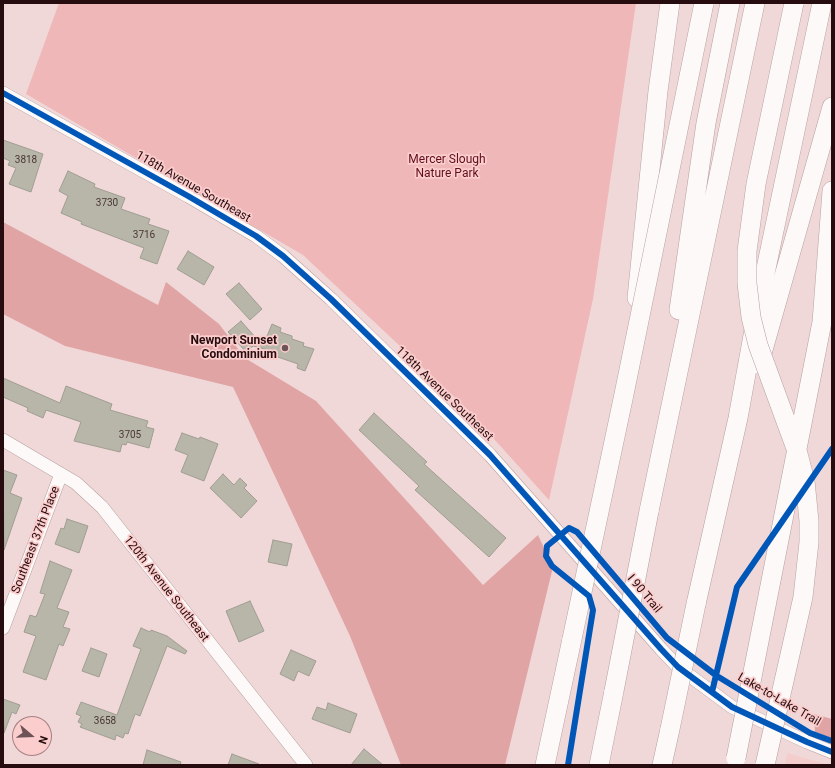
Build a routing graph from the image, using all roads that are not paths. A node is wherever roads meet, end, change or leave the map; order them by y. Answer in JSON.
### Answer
{"nodes":[{"id":1,"x":670,"y":3,"type":"edge"},
{"id":2,"x":704,"y":3,"type":"edge"},
{"id":3,"x":730,"y":3,"type":"edge"},
{"id":4,"x":755,"y":3,"type":"edge"},
{"id":5,"x":794,"y":3,"type":"edge"},
{"id":6,"x":822,"y":3,"type":"edge"},
{"id":7,"x":3,"y":93,"type":"edge"},
{"id":8,"x":832,"y":107,"type":"edge"},
{"id":9,"x":832,"y":191,"type":"edge"},
{"id":10,"x":832,"y":276,"type":"edge"},
{"id":11,"x":822,"y":322,"type":"junction"},
{"id":12,"x":624,"y":399,"type":"junction"},
{"id":13,"x":738,"y":418,"type":"junction"},
{"id":14,"x":3,"y":440,"type":"edge"},
{"id":15,"x":61,"y":474,"type":"junction"},
{"id":16,"x":649,"y":511,"type":"junction"},
{"id":17,"x":3,"y":628,"type":"edge"},
{"id":18,"x":562,"y":687,"type":"junction"},
{"id":19,"x":832,"y":752,"type":"edge"},
{"id":20,"x":735,"y":762,"type":"edge"},
{"id":21,"x":306,"y":765,"type":"edge"},
{"id":22,"x":536,"y":765,"type":"edge"},
{"id":23,"x":545,"y":765,"type":"edge"},
{"id":24,"x":599,"y":765,"type":"edge"},
{"id":25,"x":662,"y":765,"type":"edge"},
{"id":26,"x":765,"y":765,"type":"edge"}],
"edges":[{"from":1,"to":12,"type":"highway","bridge":true},
{"from":2,"to":12,"type":"highway","bridge":true},
{"from":3,"to":16,"type":"highway"},
{"from":4,"to":16,"type":"highway"},
{"from":5,"to":26,"type":"highway","bridge":true},
{"from":6,"to":13,"type":"highway","bridge":true},
{"from":7,"to":19,"type":"street","name":"118th Avenue Southeast"},
{"from":8,"to":13,"type":"highway","bridge":true},
{"from":9,"to":11,"type":"highway"},
{"from":10,"to":11,"type":"highway"},
{"from":11,"to":20,"type":"highway","bridge":true},
{"from":12,"to":18,"type":"highway","bridge":true},
{"from":13,"to":25,"type":"highway","bridge":true},
{"from":14,"to":15,"type":"street","name":"120th Avenue Southeast"},
{"from":15,"to":17,"type":"street","name":"Southeast 37th Place"},
{"from":15,"to":21,"type":"street","name":"120th Avenue Southeast"},
{"from":16,"to":24,"type":"highway","bridge":true},
{"from":18,"to":22,"type":"highway"},
{"from":18,"to":23,"type":"highway"}]}
